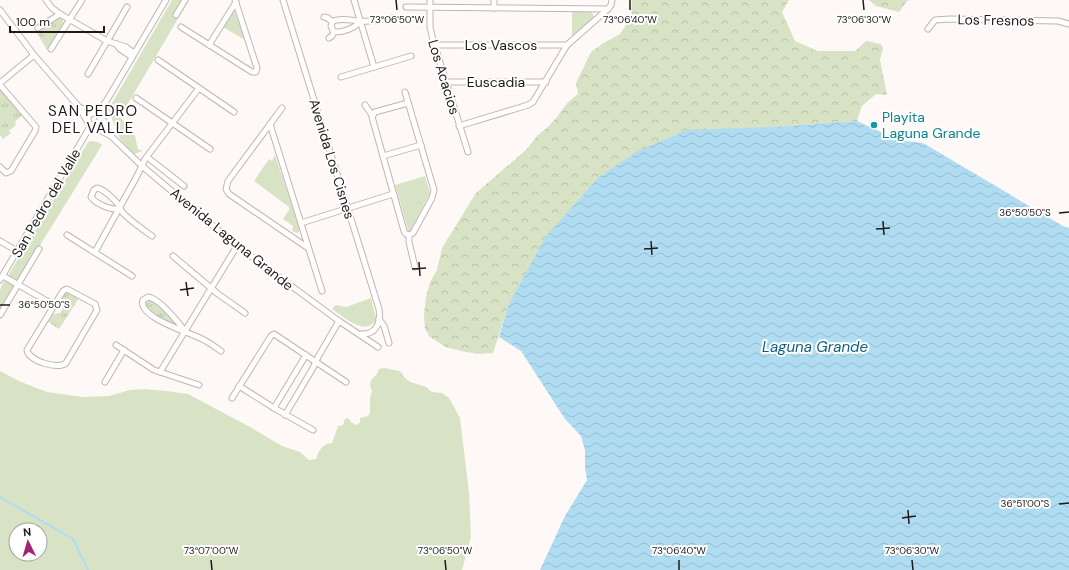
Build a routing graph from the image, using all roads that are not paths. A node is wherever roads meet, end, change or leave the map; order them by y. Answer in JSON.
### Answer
{"nodes":[{"id":1,"x":46,"y":0,"type":"edge"},
{"id":2,"x":82,"y":0,"type":"edge"},
{"id":3,"x":166,"y":0,"type":"edge"},
{"id":4,"x":185,"y":0,"type":"edge"},
{"id":5,"x":283,"y":0,"type":"edge"},
{"id":6,"x":354,"y":0,"type":"edge"},
{"id":7,"x":430,"y":0,"type":"edge"},
{"id":8,"x":494,"y":0,"type":"edge"},
{"id":9,"x":612,"y":0,"type":"edge"},
{"id":10,"x":235,"y":1,"type":"edge"},
{"id":11,"x":127,"y":6,"type":"dead end"},
{"id":12,"x":406,"y":7,"type":"dead end"},
{"id":13,"x":430,"y":7,"type":"junction"},
{"id":14,"x":494,"y":8,"type":"junction"},
{"id":15,"x":608,"y":9,"type":"junction"},
{"id":16,"x":0,"y":10,"type":"edge"},
{"id":17,"x":60,"y":14,"type":"junction"},
{"id":18,"x":176,"y":15,"type":"dead end"},
{"id":19,"x":324,"y":17,"type":"dead end"},
{"id":20,"x":393,"y":18,"type":"dead end"},
{"id":21,"x":69,"y":19,"type":"junction"},
{"id":22,"x":332,"y":22,"type":"junction"},
{"id":23,"x":360,"y":22,"type":"junction"},
{"id":24,"x":1069,"y":24,"type":"edge"},
{"id":25,"x":181,"y":27,"type":"dead end"},
{"id":26,"x":38,"y":28,"type":"dead end"},
{"id":27,"x":928,"y":29,"type":"dead end"},
{"id":28,"x":334,"y":32,"type":"junction"},
{"id":29,"x":329,"y":38,"type":"dead end"},
{"id":30,"x":107,"y":41,"type":"junction"},
{"id":31,"x":209,"y":45,"type":"junction"},
{"id":32,"x":434,"y":45,"type":"junction"},
{"id":33,"x":567,"y":45,"type":"junction"},
{"id":34,"x":51,"y":49,"type":"dead end"},
{"id":35,"x":34,"y":55,"type":"junction"},
{"id":36,"x":133,"y":55,"type":"junction"},
{"id":37,"x":411,"y":56,"type":"dead end"},
{"id":38,"x":158,"y":60,"type":"dead end"},
{"id":39,"x":374,"y":67,"type":"junction"},
{"id":40,"x":88,"y":74,"type":"dead end"},
{"id":41,"x":341,"y":77,"type":"dead end"},
{"id":42,"x":446,"y":82,"type":"junction"},
{"id":43,"x":546,"y":82,"type":"junction"},
{"id":44,"x":0,"y":84,"type":"edge"},
{"id":45,"x":199,"y":88,"type":"junction"},
{"id":46,"x":405,"y":92,"type":"dead end"},
{"id":47,"x":136,"y":98,"type":"dead end"},
{"id":48,"x":408,"y":103,"type":"junction"},
{"id":49,"x":365,"y":106,"type":"dead end"},
{"id":50,"x":79,"y":107,"type":"junction"},
{"id":51,"x":282,"y":108,"type":"dead end"},
{"id":52,"x":234,"y":112,"type":"dead end"},
{"id":53,"x":96,"y":114,"type":"junction"},
{"id":54,"x":372,"y":115,"type":"junction"},
{"id":55,"x":87,"y":121,"type":"junction"},
{"id":56,"x":172,"y":123,"type":"junction"},
{"id":57,"x":270,"y":124,"type":"junction"},
{"id":58,"x":92,"y":126,"type":"junction"},
{"id":59,"x":459,"y":126,"type":"junction"},
{"id":60,"x":111,"y":136,"type":"junction"},
{"id":61,"x":421,"y":145,"type":"junction"},
{"id":62,"x":210,"y":149,"type":"dead end"},
{"id":63,"x":468,"y":152,"type":"dead end"},
{"id":64,"x":383,"y":156,"type":"junction"},
{"id":65,"x":147,"y":157,"type":"junction"},
{"id":66,"x":142,"y":166,"type":"junction"},
{"id":67,"x":0,"y":167,"type":"edge"},
{"id":68,"x":184,"y":186,"type":"dead end"},
{"id":69,"x":393,"y":194,"type":"junction"},
{"id":70,"x":347,"y":208,"type":"junction"},
{"id":71,"x":119,"y":209,"type":"junction"},
{"id":72,"x":300,"y":223,"type":"junction"},
{"id":73,"x":303,"y":230,"type":"junction"},
{"id":74,"x":67,"y":235,"type":"dead end"},
{"id":75,"x":409,"y":235,"type":"junction"},
{"id":76,"x":152,"y":236,"type":"dead end"},
{"id":77,"x":295,"y":239,"type":"junction"},
{"id":78,"x":0,"y":241,"type":"edge"},
{"id":79,"x":237,"y":246,"type":"junction"},
{"id":80,"x":308,"y":248,"type":"junction"},
{"id":81,"x":39,"y":249,"type":"dead end"},
{"id":82,"x":17,"y":251,"type":"junction"},
{"id":83,"x":95,"y":252,"type":"junction"},
{"id":84,"x":173,"y":256,"type":"dead end"},
{"id":85,"x":415,"y":267,"type":"dead end"},
{"id":86,"x":132,"y":276,"type":"dead end"},
{"id":87,"x":1,"y":278,"type":"edge"},
{"id":88,"x":18,"y":284,"type":"junction"},
{"id":89,"x":212,"y":287,"type":"junction"},
{"id":90,"x":322,"y":291,"type":"dead end"},
{"id":91,"x":54,"y":305,"type":"junction"},
{"id":92,"x":245,"y":313,"type":"dead end"},
{"id":93,"x":0,"y":315,"type":"edge"},
{"id":94,"x":379,"y":319,"type":"junction"},
{"id":95,"x":339,"y":321,"type":"junction"},
{"id":96,"x":185,"y":331,"type":"junction"},
{"id":97,"x":360,"y":334,"type":"junction"},
{"id":98,"x":389,"y":343,"type":"dead end"},
{"id":99,"x":116,"y":345,"type":"dead end"},
{"id":100,"x":378,"y":347,"type":"dead end"},
{"id":101,"x":124,"y":350,"type":"junction"},
{"id":102,"x":222,"y":351,"type":"dead end"},
{"id":103,"x":306,"y":355,"type":"junction"},
{"id":104,"x":316,"y":362,"type":"junction"},
{"id":105,"x":160,"y":372,"type":"junction"},
{"id":106,"x":105,"y":382,"type":"dead end"},
{"id":107,"x":346,"y":382,"type":"dead end"},
{"id":108,"x":199,"y":385,"type":"dead end"},
{"id":109,"x":239,"y":386,"type":"junction"},
{"id":110,"x":232,"y":398,"type":"dead end"},
{"id":111,"x":274,"y":408,"type":"junction"},
{"id":112,"x":285,"y":414,"type":"junction"},
{"id":113,"x":313,"y":430,"type":"dead end"}],
"edges":[{"from":1,"to":17,"type":"street"},
{"from":2,"to":21,"type":"street"},
{"from":3,"to":36,"type":"street"},
{"from":4,"to":18,"type":"street"},
{"from":5,"to":70,"type":"street","name":"Avenida Los Cisnes"},
{"from":6,"to":23,"type":"street"},
{"from":7,"to":13,"type":"street","name":"Los Acacios"},
{"from":8,"to":14,"type":"street"},
{"from":9,"to":15,"type":"street"},
{"from":10,"to":31,"type":"street"},
{"from":10,"to":31,"type":"street"},
{"from":11,"to":30,"type":"street"},
{"from":12,"to":13,"type":"street"},
{"from":13,"to":14,"type":"street"},
{"from":13,"to":32,"type":"street","name":"Los Acacios"},
{"from":14,"to":15,"type":"street"},
{"from":15,"to":33,"type":"street"},
{"from":16,"to":35,"type":"street"},
{"from":17,"to":21,"type":"street"},
{"from":17,"to":26,"type":"street"},
{"from":19,"to":22,"type":"street"},
{"from":20,"to":23,"type":"street"},
{"from":21,"to":30,"type":"street"},
{"from":21,"to":34,"type":"street"},
{"from":22,"to":23,"type":"street"},
{"from":22,"to":28,"type":"street"},
{"from":23,"to":28,"type":"street"},
{"from":23,"to":39,"type":"street"},
{"from":24,"to":27,"type":"street","name":"Los Fresnos"},
{"from":25,"to":31,"type":"street"},
{"from":28,"to":29,"type":"street"},
{"from":30,"to":36,"type":"street"},
{"from":30,"to":40,"type":"street"},
{"from":32,"to":33,"type":"street","name":"Los Vascos"},
{"from":32,"to":42,"type":"street","name":"Los Acacios"},
{"from":33,"to":43,"type":"street"},
{"from":35,"to":44,"type":"street"},
{"from":35,"to":50,"type":"street"},
{"from":36,"to":53,"type":"street"},
{"from":37,"to":39,"type":"street"},
{"from":38,"to":45,"type":"street"},
{"from":39,"to":41,"type":"street"},
{"from":42,"to":43,"type":"street","name":"Euscadia"},
{"from":42,"to":59,"type":"street","name":"Los Acacios"},
{"from":43,"to":59,"type":"street"},
{"from":44,"to":67,"type":"street"},
{"from":45,"to":52,"type":"street"},
{"from":45,"to":56,"type":"street"},
{"from":46,"to":48,"type":"street"},
{"from":47,"to":56,"type":"street"},
{"from":48,"to":54,"type":"street"},
{"from":48,"to":61,"type":"street"},
{"from":49,"to":54,"type":"street"},
{"from":50,"to":53,"type":"street"},
{"from":50,"to":55,"type":"street"},
{"from":51,"to":57,"type":"street"},
{"from":53,"to":55,"type":"street"},
{"from":53,"to":58,"type":"street"},
{"from":53,"to":60,"type":"street"},
{"from":54,"to":64,"type":"street"},
{"from":55,"to":58,"type":"street"},
{"from":56,"to":62,"type":"street"},
{"from":56,"to":65,"type":"street"},
{"from":57,"to":72,"type":"street"},
{"from":57,"to":77,"type":"street"},
{"from":58,"to":60,"type":"street"},
{"from":58,"to":82,"type":"street","name":"San Pedro del Valle"},
{"from":59,"to":63,"type":"street","name":"Los Acacios"},
{"from":60,"to":66,"type":"street","name":"Avenida Laguna Grande"},
{"from":61,"to":64,"type":"street"},
{"from":61,"to":75,"type":"street"},
{"from":64,"to":69,"type":"street"},
{"from":65,"to":66,"type":"street"},
{"from":65,"to":68,"type":"street","name":"Avenida Laguna Grande"},
{"from":66,"to":71,"type":"street"},
{"from":66,"to":79,"type":"street","name":"Avenida Laguna Grande"},
{"from":69,"to":70,"type":"street"},
{"from":69,"to":75,"type":"street"},
{"from":70,"to":72,"type":"street"},
{"from":70,"to":94,"type":"street","name":"Avenida Los Cisnes"},
{"from":71,"to":71,"type":"street"},
{"from":71,"to":76,"type":"street"},
{"from":71,"to":83,"type":"street"},
{"from":72,"to":73,"type":"street"},
{"from":73,"to":77,"type":"street"},
{"from":73,"to":80,"type":"street"},
{"from":74,"to":83,"type":"street"},
{"from":75,"to":85,"type":"street"},
{"from":77,"to":80,"type":"street"},
{"from":78,"to":82,"type":"street"},
{"from":79,"to":89,"type":"street"},
{"from":79,"to":95,"type":"street","name":"Avenida Laguna Grande"},
{"from":80,"to":90,"type":"street"},
{"from":81,"to":88,"type":"street","name":"San Pedro del Valle"},
{"from":82,"to":87,"type":"street","name":"San Pedro del Valle"},
{"from":83,"to":86,"type":"street"},
{"from":84,"to":89,"type":"street"},
{"from":87,"to":88,"type":"street"},
{"from":88,"to":91,"type":"street"},
{"from":88,"to":93,"type":"street","name":"San Pedro del Valle"},
{"from":89,"to":92,"type":"street"},
{"from":89,"to":96,"type":"street"},
{"from":91,"to":91,"type":"street"},
{"from":94,"to":97,"type":"street"},
{"from":94,"to":98,"type":"street"},
{"from":95,"to":97,"type":"street","name":"Avenida Laguna Grande"},
{"from":95,"to":104,"type":"street"},
{"from":96,"to":96,"type":"street"},
{"from":96,"to":102,"type":"street"},
{"from":96,"to":105,"type":"street"},
{"from":97,"to":100,"type":"street","name":"Avenida Laguna Grande"},
{"from":99,"to":101,"type":"street"},
{"from":101,"to":105,"type":"street"},
{"from":101,"to":106,"type":"street"},
{"from":103,"to":104,"type":"street"},
{"from":103,"to":109,"type":"street"},
{"from":103,"to":111,"type":"street"},
{"from":104,"to":107,"type":"street"},
{"from":104,"to":112,"type":"street"},
{"from":105,"to":108,"type":"street"},
{"from":109,"to":110,"type":"street"},
{"from":109,"to":111,"type":"street"},
{"from":111,"to":112,"type":"street"},
{"from":112,"to":113,"type":"street"}]}
